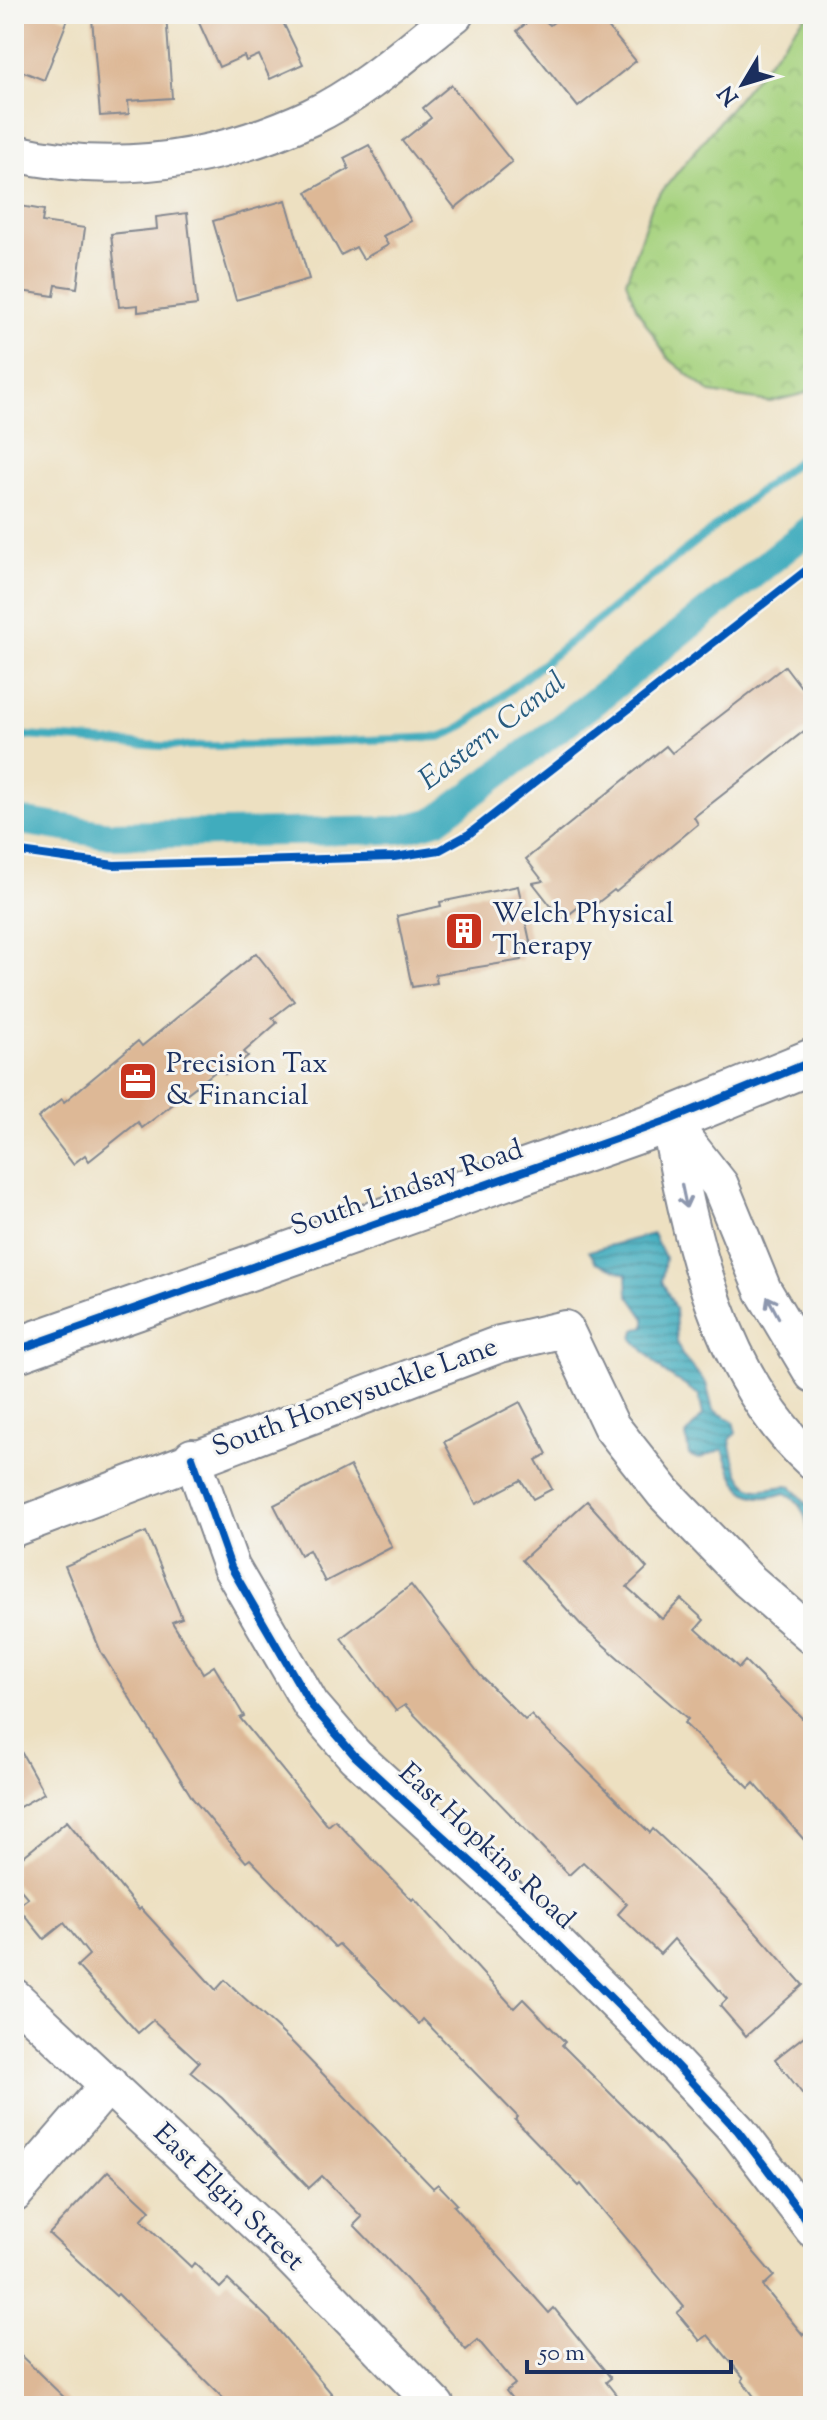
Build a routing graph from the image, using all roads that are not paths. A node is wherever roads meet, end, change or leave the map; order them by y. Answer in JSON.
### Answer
{"nodes":[{"id":1,"x":455,"y":14,"type":"edge"},
{"id":2,"x":14,"y":153,"type":"edge"},
{"id":3,"x":813,"y":1061,"type":"edge"},
{"id":4,"x":669,"y":1120,"type":"junction"},
{"id":5,"x":14,"y":1351,"type":"edge"},
{"id":6,"x":813,"y":1374,"type":"edge"},
{"id":7,"x":192,"y":1457,"type":"junction"},
{"id":8,"x":813,"y":1462,"type":"edge"},
{"id":9,"x":14,"y":1528,"type":"edge"},
{"id":10,"x":813,"y":1636,"type":"edge"},
{"id":11,"x":14,"y":1997,"type":"edge"},
{"id":12,"x":109,"y":2084,"type":"junction"},
{"id":13,"x":14,"y":2194,"type":"edge"},
{"id":14,"x":813,"y":2229,"type":"edge"},
{"id":15,"x":436,"y":2406,"type":"edge"}],
"edges":[{"from":1,"to":2,"type":"street"},
{"from":3,"to":4,"type":"main road","name":"South Lindsay Road"},
{"from":4,"to":5,"type":"main road","name":"South Lindsay Road"},
{"from":6,"to":4,"type":"street","one_way":true},
{"from":4,"to":8,"type":"street","one_way":true},
{"from":7,"to":9,"type":"street","name":"South Honeysuckle Lane"},
{"from":7,"to":10,"type":"street","name":"South Honeysuckle Lane"},
{"from":7,"to":14,"type":"street","name":"East Hopkins Road"},
{"from":11,"to":12,"type":"street","name":"East Elgin Street"},
{"from":12,"to":13,"type":"street"},
{"from":12,"to":15,"type":"street","name":"East Elgin Street"}]}
